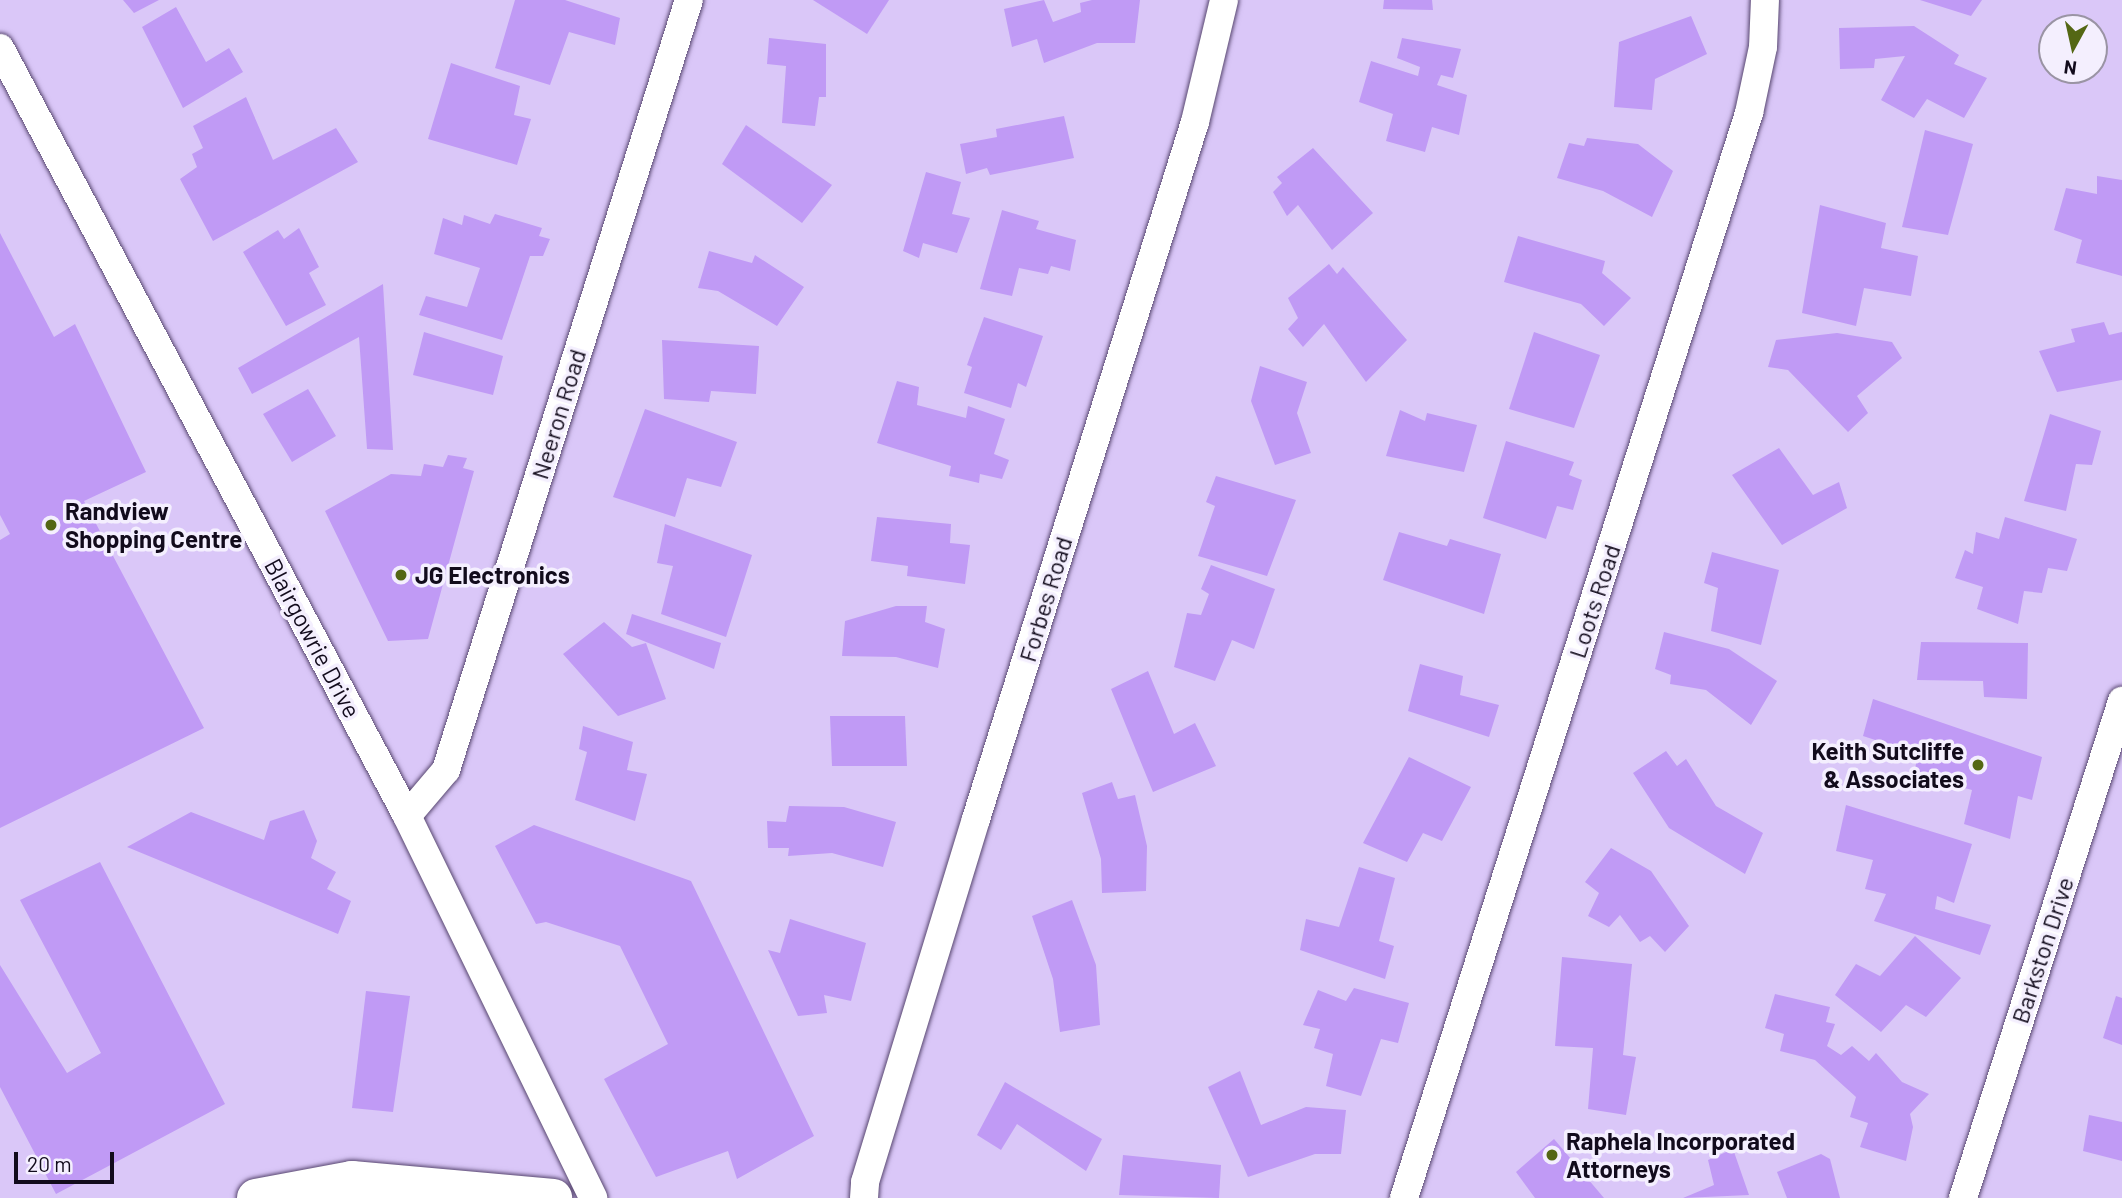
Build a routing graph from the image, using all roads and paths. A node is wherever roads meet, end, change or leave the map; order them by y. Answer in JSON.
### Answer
{"nodes":[{"id":1,"x":690,"y":0,"type":"edge"},
{"id":2,"x":1224,"y":0,"type":"edge"},
{"id":3,"x":1765,"y":0,"type":"edge"},
{"id":4,"x":0,"y":48,"type":"edge"},
{"id":5,"x":2122,"y":701,"type":"edge"},
{"id":6,"x":407,"y":816,"type":"junction"},
{"id":7,"x":256,"y":1198,"type":"edge"},
{"id":8,"x":553,"y":1198,"type":"edge"},
{"id":9,"x":593,"y":1198,"type":"edge"},
{"id":10,"x":864,"y":1198,"type":"edge"},
{"id":11,"x":1404,"y":1198,"type":"edge"},
{"id":12,"x":1963,"y":1198,"type":"edge"}],
"edges":[{"from":1,"to":6,"type":"street","name":"Neeron Road"},
{"from":2,"to":10,"type":"street","name":"Forbes Road"},
{"from":3,"to":11,"type":"street","name":"Loots Road"},
{"from":4,"to":6,"type":"street","name":"Blairgowrie Drive"},
{"from":5,"to":12,"type":"street","name":"Barkston Drive"},
{"from":6,"to":9,"type":"street","name":"Blairgowrie Drive"},
{"from":7,"to":8,"type":"street"}]}
